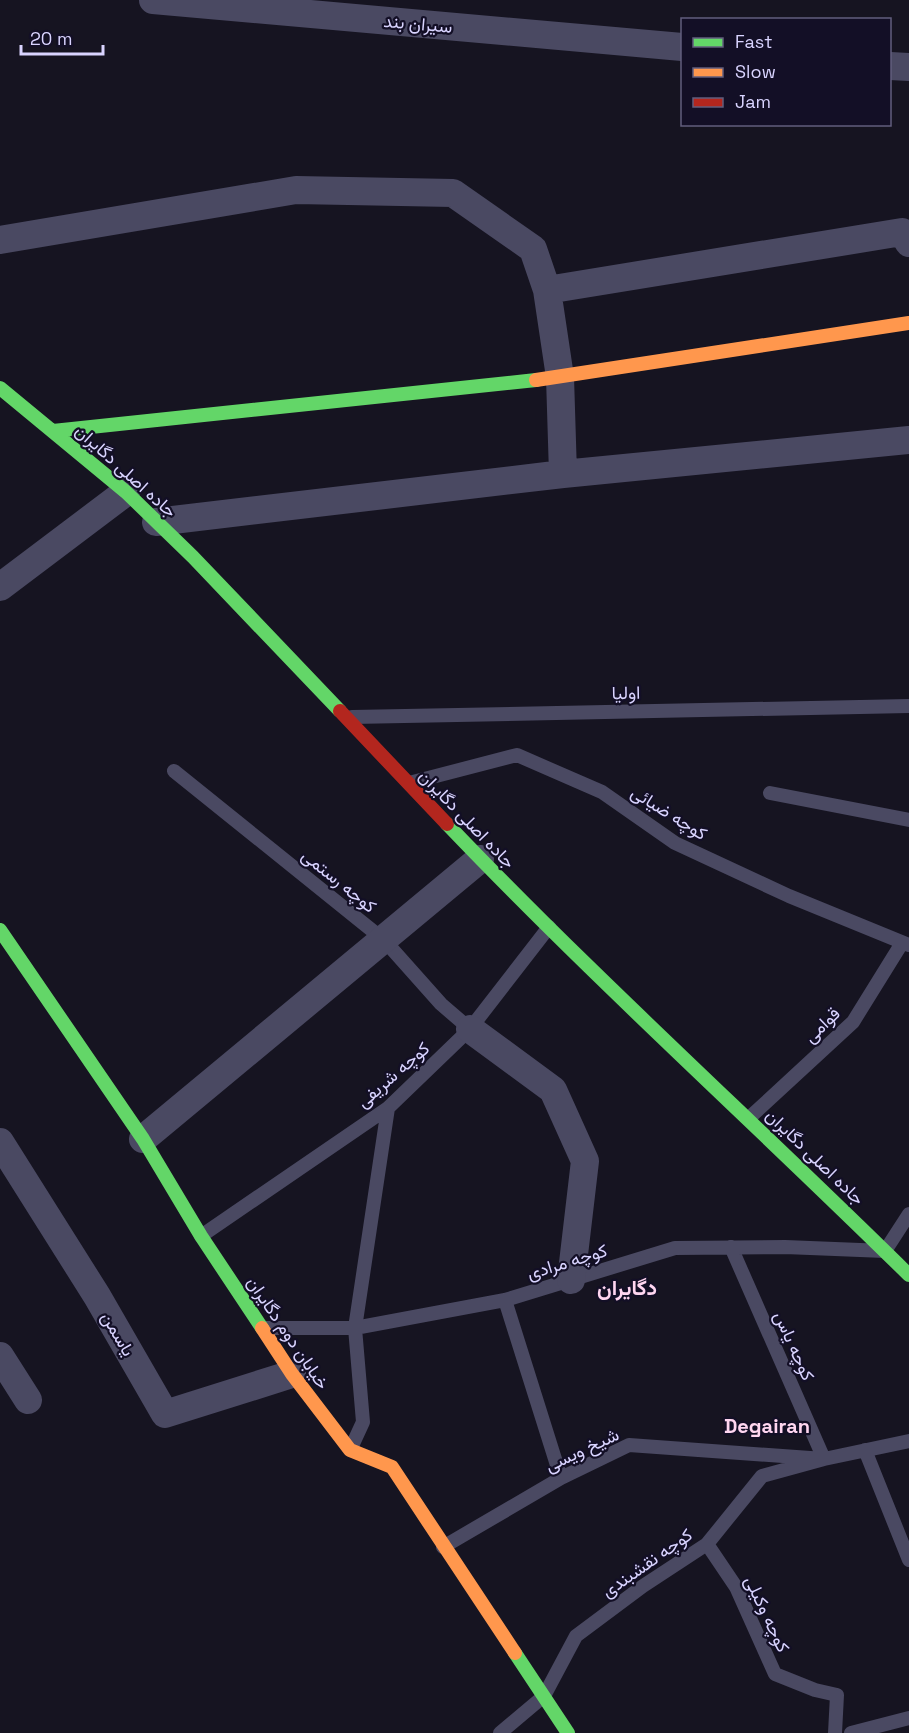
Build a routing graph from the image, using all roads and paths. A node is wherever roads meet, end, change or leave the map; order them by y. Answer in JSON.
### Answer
{"nodes":[{"id":1,"x":153,"y":0,"type":"edge"},
{"id":2,"x":681,"y":47,"type":"edge"},
{"id":3,"x":891,"y":66,"type":"edge"},
{"id":4,"x":909,"y":67,"type":"edge"},
{"id":5,"x":0,"y":240,"type":"edge"},
{"id":6,"x":909,"y":243,"type":"edge"},
{"id":7,"x":547,"y":290,"type":"junction"},
{"id":8,"x":909,"y":322,"type":"edge"},
{"id":9,"x":560,"y":377,"type":"junction"},
{"id":10,"x":0,"y":388,"type":"edge"},
{"id":11,"x":54,"y":431,"type":"junction"},
{"id":12,"x":909,"y":440,"type":"edge"},
{"id":13,"x":563,"y":474,"type":"junction"},
{"id":14,"x":126,"y":492,"type":"junction"},
{"id":15,"x":156,"y":522,"type":"junction"},
{"id":16,"x":0,"y":587,"type":"edge"},
{"id":17,"x":909,"y":706,"type":"edge"},
{"id":18,"x":344,"y":717,"type":"junction"},
{"id":19,"x":174,"y":771,"type":"dead end"},
{"id":20,"x":406,"y":784,"type":"junction"},
{"id":21,"x":770,"y":793,"type":"dead end"},
{"id":22,"x":909,"y":820,"type":"edge"},
{"id":23,"x":480,"y":859,"type":"junction"},
{"id":24,"x":549,"y":927,"type":"junction"},
{"id":25,"x":0,"y":930,"type":"edge"},
{"id":26,"x":384,"y":940,"type":"junction"},
{"id":27,"x":906,"y":944,"type":"edge"},
{"id":28,"x":470,"y":1029,"type":"junction"},
{"id":29,"x":388,"y":1108,"type":"junction"},
{"id":30,"x":749,"y":1118,"type":"junction"},
{"id":31,"x":143,"y":1139,"type":"junction"},
{"id":32,"x":0,"y":1142,"type":"edge"},
{"id":33,"x":909,"y":1214,"type":"edge"},
{"id":34,"x":201,"y":1236,"type":"junction"},
{"id":35,"x":731,"y":1247,"type":"junction"},
{"id":36,"x":885,"y":1251,"type":"junction"},
{"id":37,"x":909,"y":1275,"type":"edge"},
{"id":38,"x":571,"y":1280,"type":"junction"},
{"id":39,"x":505,"y":1300,"type":"junction"},
{"id":40,"x":262,"y":1328,"type":"junction"},
{"id":41,"x":356,"y":1328,"type":"junction"},
{"id":42,"x":0,"y":1356,"type":"edge"},
{"id":43,"x":292,"y":1374,"type":"junction"},
{"id":44,"x":28,"y":1400,"type":"dead end"},
{"id":45,"x":909,"y":1441,"type":"edge"},
{"id":46,"x":350,"y":1450,"type":"junction"},
{"id":47,"x":865,"y":1450,"type":"junction"},
{"id":48,"x":824,"y":1459,"type":"junction"},
{"id":49,"x":561,"y":1478,"type":"junction"},
{"id":50,"x":707,"y":1544,"type":"junction"},
{"id":51,"x":443,"y":1546,"type":"junction"},
{"id":52,"x":909,"y":1560,"type":"edge"},
{"id":53,"x":544,"y":1696,"type":"junction"},
{"id":54,"x":909,"y":1718,"type":"edge"},
{"id":55,"x":500,"y":1733,"type":"edge"},
{"id":56,"x":568,"y":1733,"type":"edge"},
{"id":57,"x":835,"y":1733,"type":"edge"},
{"id":58,"x":851,"y":1733,"type":"edge"}],
"edges":[{"from":1,"to":2,"type":"street","name":"سیران بند"},
{"from":3,"to":4,"type":"street"},
{"from":5,"to":7,"type":"street"},
{"from":6,"to":7,"type":"street"},
{"from":7,"to":9,"type":"street"},
{"from":8,"to":9,"type":"street"},
{"from":9,"to":11,"type":"street"},
{"from":9,"to":13,"type":"street"},
{"from":10,"to":11,"type":"street","name":"جاده اصلی دگایران"},
{"from":11,"to":14,"type":"street","name":"جاده اصلی دگایران"},
{"from":12,"to":13,"type":"street"},
{"from":13,"to":15,"type":"street"},
{"from":14,"to":15,"type":"street","name":"جاده اصلی دگایران"},
{"from":14,"to":16,"type":"street"},
{"from":15,"to":18,"type":"street","name":"جاده اصلی دگایران"},
{"from":17,"to":18,"type":"lane","name":"اولیا"},
{"from":18,"to":20,"type":"street","name":"جاده اصلی دگایران"},
{"from":19,"to":26,"type":"lane","name":"کوچه رستمی"},
{"from":20,"to":23,"type":"street","name":"جاده اصلی دگایران"},
{"from":20,"to":27,"type":"lane","name":"کوچه ضیائی"},
{"from":21,"to":22,"type":"lane"},
{"from":23,"to":24,"type":"street","name":"جاده اصلی دگایران"},
{"from":23,"to":26,"type":"street"},
{"from":24,"to":28,"type":"lane","name":"کوچه شریفی"},
{"from":24,"to":30,"type":"street","name":"جاده اصلی دگایران"},
{"from":25,"to":31,"type":"street","name":"خیابان دوم دگایران"},
{"from":26,"to":28,"type":"lane","name":"کوچه رستمی"},
{"from":26,"to":31,"type":"street"},
{"from":27,"to":30,"type":"lane","name":"قوامی"},
{"from":28,"to":29,"type":"lane","name":"کوچه شریفی"},
{"from":28,"to":38,"type":"street"},
{"from":29,"to":34,"type":"lane","name":"کوچه شریفی"},
{"from":29,"to":41,"type":"lane"},
{"from":30,"to":36,"type":"street","name":"جاده اصلی دگایران"},
{"from":31,"to":34,"type":"street","name":"خیابان دوم دگایران"},
{"from":32,"to":43,"type":"street","name":"یاسمن"},
{"from":33,"to":36,"type":"lane"},
{"from":34,"to":40,"type":"street","name":"خیابان دوم دگایران"},
{"from":35,"to":36,"type":"lane","name":"کوچه مرادی"},
{"from":35,"to":38,"type":"lane","name":"کوچه مرادی"},
{"from":35,"to":48,"type":"lane","name":"کوچه یاس"},
{"from":36,"to":37,"type":"street","name":"جاده اصلی دگایران"},
{"from":38,"to":39,"type":"lane","name":"کوچه مرادی"},
{"from":39,"to":41,"type":"lane","name":"کوچه مرادی"},
{"from":39,"to":49,"type":"lane"},
{"from":40,"to":41,"type":"lane","name":"کوچه مرادی"},
{"from":40,"to":43,"type":"street","name":"خیابان دوم دگایران"},
{"from":41,"to":46,"type":"lane"},
{"from":42,"to":44,"type":"street"},
{"from":43,"to":46,"type":"street","name":"خیابان دوم دگایران"},
{"from":45,"to":47,"type":"lane","name":"کوچه نقشبندی"},
{"from":46,"to":51,"type":"street"},
{"from":47,"to":48,"type":"lane","name":"کوچه نقشبندی"},
{"from":47,"to":52,"type":"lane"},
{"from":48,"to":49,"type":"lane","name":"شیخ ویسی"},
{"from":48,"to":50,"type":"lane","name":"کوچه نقشبندی"},
{"from":49,"to":51,"type":"lane","name":"شیخ ویسی"},
{"from":50,"to":53,"type":"lane","name":"کوچه نقشبندی"},
{"from":50,"to":57,"type":"lane","name":"کوچه وکیلی"},
{"from":51,"to":53,"type":"street"},
{"from":53,"to":55,"type":"lane","name":"کوچه نقشبندی"},
{"from":53,"to":56,"type":"street"},
{"from":54,"to":58,"type":"lane"}]}
